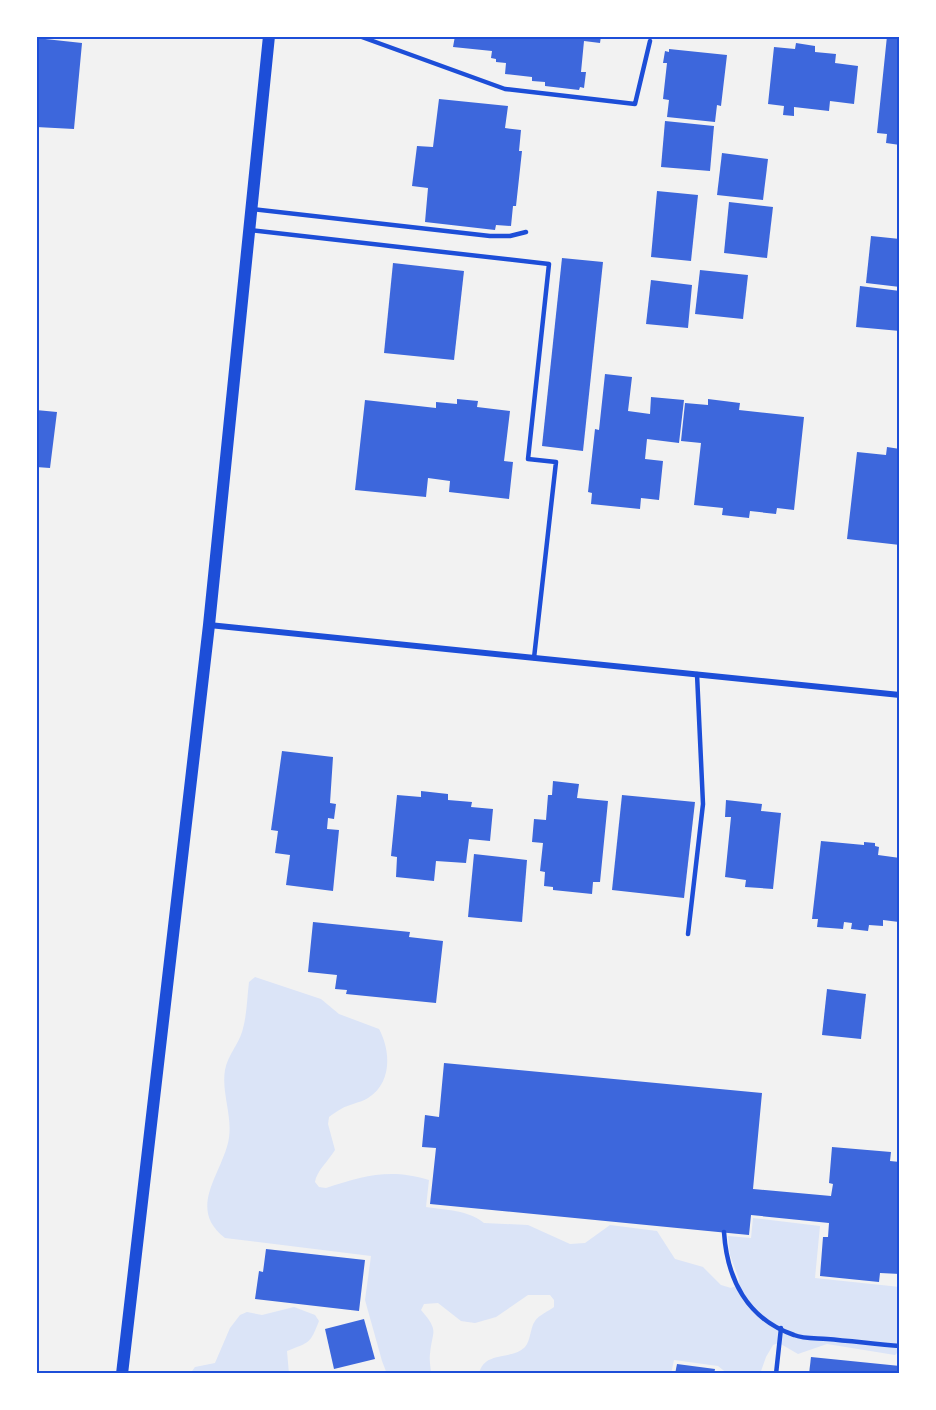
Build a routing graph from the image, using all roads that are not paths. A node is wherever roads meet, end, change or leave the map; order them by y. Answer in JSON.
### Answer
{"nodes":[{"id":1,"x":269,"y":36,"type":"edge"},
{"id":2,"x":359,"y":36,"type":"edge"},
{"id":3,"x":650,"y":41,"type":"dead end"},
{"id":4,"x":252,"y":209,"type":"junction"},
{"id":5,"x":250,"y":230,"type":"junction"},
{"id":6,"x":526,"y":232,"type":"dead end"},
{"id":7,"x":209,"y":625,"type":"junction"},
{"id":8,"x":534,"y":658,"type":"junction"},
{"id":9,"x":697,"y":674,"type":"junction"},
{"id":10,"x":900,"y":695,"type":"edge"},
{"id":11,"x":688,"y":934,"type":"dead end"},
{"id":12,"x":724,"y":1232,"type":"dead end"},
{"id":13,"x":781,"y":1328,"type":"junction"},
{"id":14,"x":900,"y":1346,"type":"edge"},
{"id":15,"x":122,"y":1374,"type":"edge"},
{"id":16,"x":776,"y":1374,"type":"edge"}],
"edges":[{"from":1,"to":4,"type":"main road"},
{"from":2,"to":3,"type":"lane"},
{"from":4,"to":5,"type":"main road"},
{"from":4,"to":6,"type":"lane"},
{"from":5,"to":7,"type":"main road"},
{"from":5,"to":8,"type":"lane"},
{"from":7,"to":8,"type":"street"},
{"from":7,"to":15,"type":"main road"},
{"from":8,"to":9,"type":"street"},
{"from":9,"to":10,"type":"street"},
{"from":9,"to":11,"type":"lane"},
{"from":12,"to":13,"type":"lane"},
{"from":13,"to":14,"type":"lane"},
{"from":13,"to":16,"type":"lane"}]}
